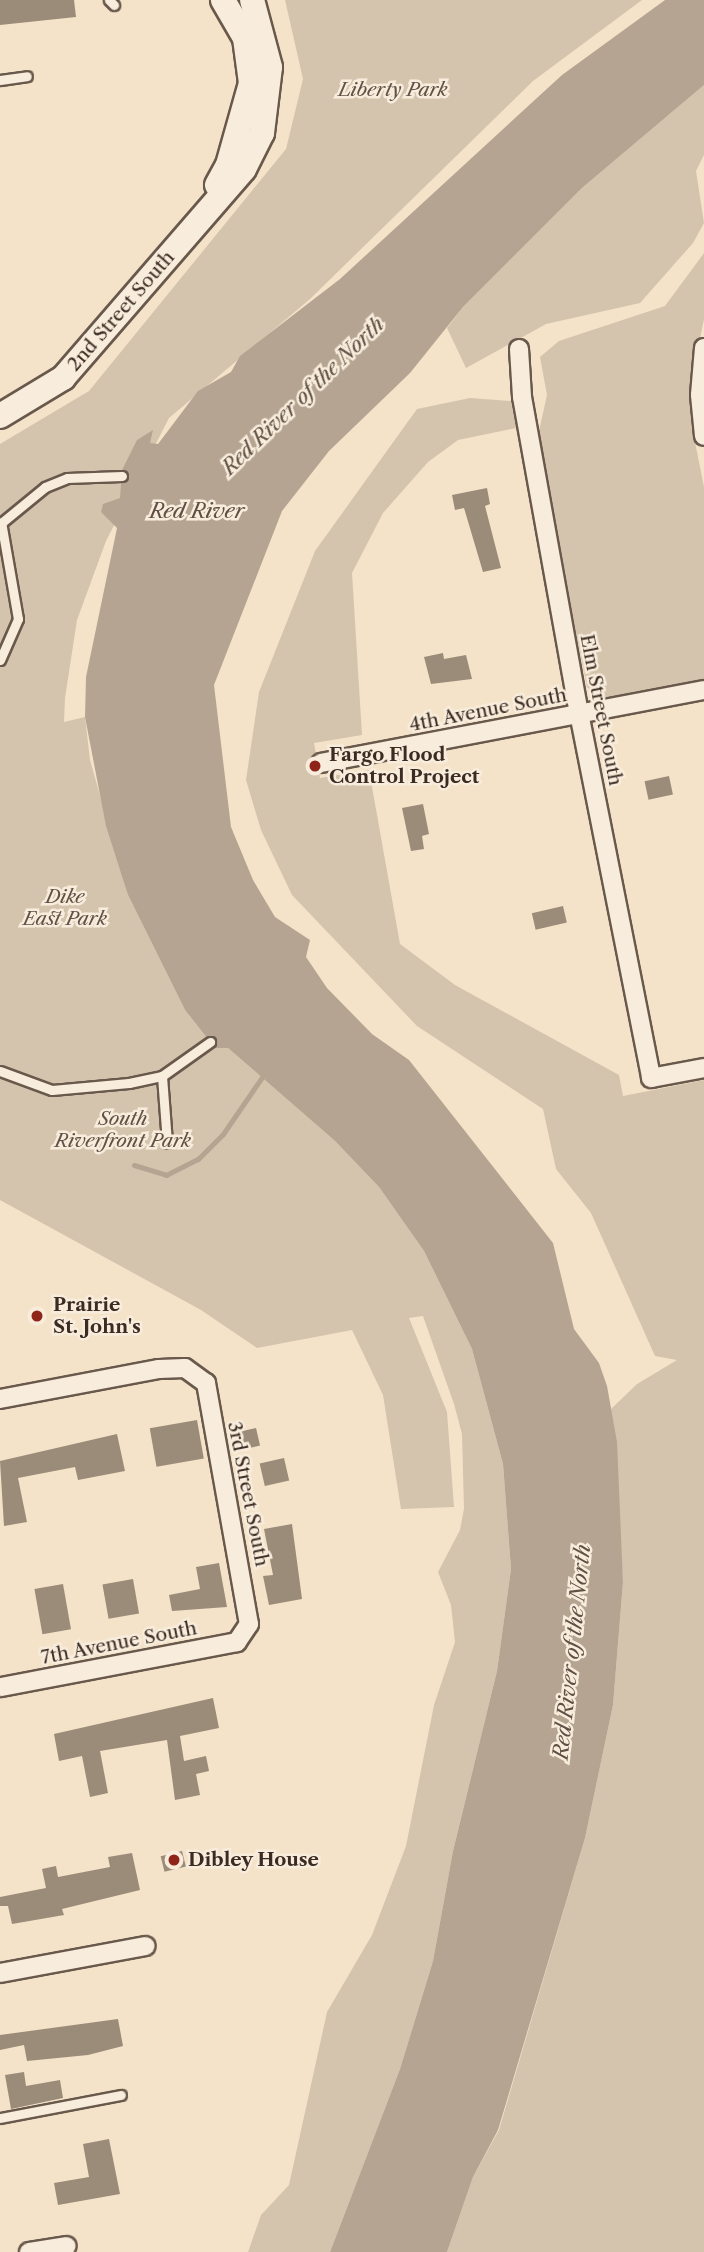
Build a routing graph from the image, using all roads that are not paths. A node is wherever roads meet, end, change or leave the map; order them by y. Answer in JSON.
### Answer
{"nodes":[{"id":1,"x":223,"y":0,"type":"edge"},
{"id":2,"x":252,"y":0,"type":"edge"},
{"id":3,"x":259,"y":0,"type":"edge"},
{"id":4,"x":259,"y":26,"type":"junction"},
{"id":5,"x":27,"y":76,"type":"dead end"},
{"id":6,"x":0,"y":80,"type":"edge"},
{"id":7,"x":198,"y":219,"type":"junction"},
{"id":8,"x":704,"y":348,"type":"edge"},
{"id":9,"x":519,"y":349,"type":"dead end"},
{"id":10,"x":0,"y":416,"type":"edge"},
{"id":11,"x":704,"y":436,"type":"edge"},
{"id":12,"x":122,"y":477,"type":"dead end"},
{"id":13,"x":1,"y":523,"type":"edge"},
{"id":14,"x":0,"y":660,"type":"edge"},
{"id":15,"x":704,"y":690,"type":"edge"},
{"id":16,"x":579,"y":713,"type":"junction"},
{"id":17,"x":321,"y":763,"type":"dead end"},
{"id":18,"x":210,"y":1042,"type":"dead end"},
{"id":19,"x":704,"y":1068,"type":"edge"},
{"id":20,"x":0,"y":1071,"type":"edge"},
{"id":21,"x":162,"y":1076,"type":"junction"},
{"id":22,"x":167,"y":1143,"type":"dead end"},
{"id":23,"x":0,"y":1399,"type":"edge"},
{"id":24,"x":242,"y":1635,"type":"joint"},
{"id":25,"x":0,"y":1687,"type":"edge"},
{"id":26,"x":146,"y":1946,"type":"dead end"},
{"id":27,"x":0,"y":1973,"type":"edge"},
{"id":28,"x":121,"y":2095,"type":"dead end"},
{"id":29,"x":0,"y":2118,"type":"edge"},
{"id":30,"x":67,"y":2246,"type":"dead end"},
{"id":31,"x":29,"y":2252,"type":"edge"}],
"edges":[{"from":1,"to":7,"type":"street","name":"2nd Street South"},
{"from":2,"to":4,"type":"street","name":"2nd Street South"},
{"from":3,"to":4,"type":"street"},
{"from":4,"to":7,"type":"street","name":"2nd Street South"},
{"from":5,"to":6,"type":"lane"},
{"from":7,"to":10,"type":"street","name":"2nd Street South"},
{"from":8,"to":11,"type":"street"},
{"from":9,"to":16,"type":"street","name":"Elm Street South"},
{"from":12,"to":13,"type":"lane"},
{"from":13,"to":14,"type":"lane"},
{"from":15,"to":16,"type":"street","name":"4th Avenue South"},
{"from":16,"to":17,"type":"street","name":"4th Avenue South"},
{"from":16,"to":19,"type":"street","name":"Elm Street South"},
{"from":18,"to":21,"type":"lane"},
{"from":20,"to":21,"type":"lane"},
{"from":21,"to":22,"type":"lane"},
{"from":23,"to":24,"type":"street","name":"3rd Street South"},
{"from":24,"to":25,"type":"street","name":"7th Avenue South"},
{"from":26,"to":27,"type":"street"},
{"from":28,"to":29,"type":"lane"},
{"from":30,"to":31,"type":"street"}]}
